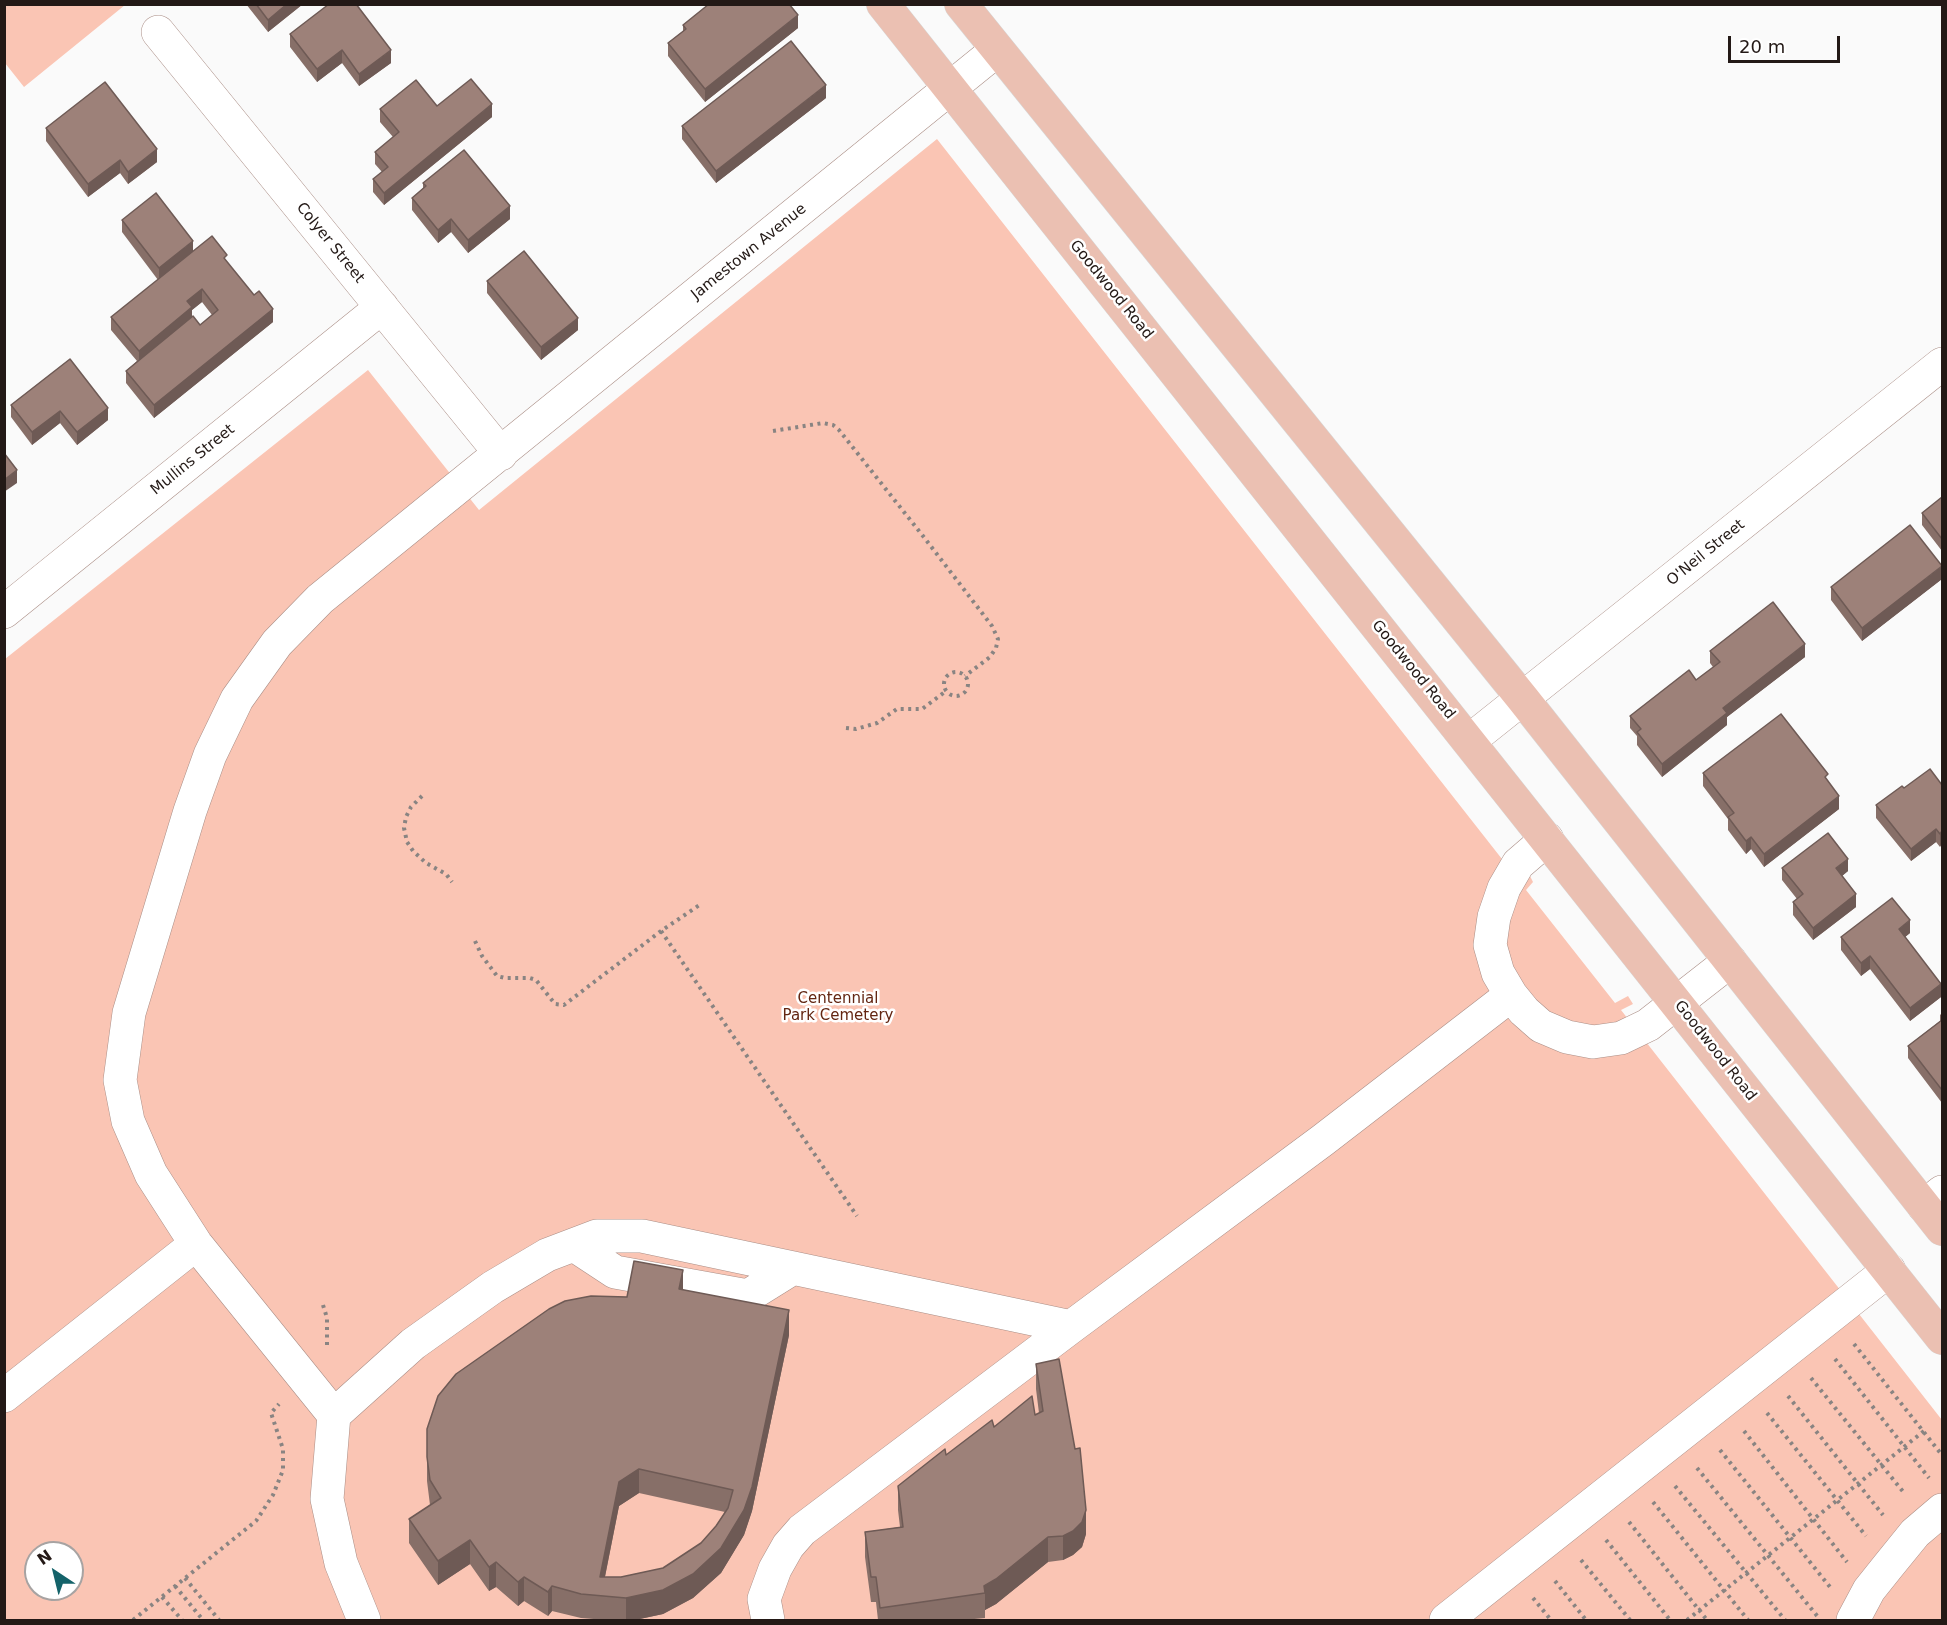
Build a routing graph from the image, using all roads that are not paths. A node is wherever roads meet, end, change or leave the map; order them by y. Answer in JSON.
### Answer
{"nodes":[{"id":1,"x":883,"y":4,"type":"edge"},
{"id":2,"x":961,"y":4,"type":"edge"},
{"id":3,"x":158,"y":32,"type":"dead end"},
{"id":4,"x":997,"y":50,"type":"junction"},
{"id":5,"x":951,"y":89,"type":"junction"},
{"id":6,"x":382,"y":307,"type":"junction"},
{"id":7,"x":1942,"y":364,"type":"edge"},
{"id":8,"x":501,"y":454,"type":"junction"},
{"id":9,"x":4,"y":612,"type":"edge"},
{"id":10,"x":1523,"y":699,"type":"junction"},
{"id":11,"x":1470,"y":741,"type":"junction"},
{"id":12,"x":1547,"y":839,"type":"junction"},
{"id":13,"x":1730,"y":961,"type":"junction"},
{"id":14,"x":1511,"y":995,"type":"junction"},
{"id":15,"x":1677,"y":1003,"type":"junction"},
{"id":16,"x":1936,"y":1209,"type":"edge"},
{"id":17,"x":196,"y":1244,"type":"junction"},
{"id":18,"x":1889,"y":1270,"type":"junction"},
{"id":19,"x":1071,"y":1327,"type":"junction"},
{"id":20,"x":1942,"y":1338,"type":"edge"},
{"id":21,"x":4,"y":1396,"type":"edge"},
{"id":22,"x":334,"y":1415,"type":"junction"},
{"id":23,"x":1907,"y":1546,"type":"edge"},
{"id":24,"x":1854,"y":1619,"type":"edge"},
{"id":25,"x":363,"y":1620,"type":"edge"},
{"id":26,"x":768,"y":1620,"type":"edge"},
{"id":27,"x":1446,"y":1620,"type":"edge"}],
"edges":[{"from":1,"to":5,"type":"main road","name":"Goodwood Road"},
{"from":2,"to":4,"type":"main road"},
{"from":3,"to":6,"type":"street","name":"Colyer Street"},
{"from":4,"to":5,"type":"street","name":"Jamestown Avenue"},
{"from":4,"to":10,"type":"main road"},
{"from":5,"to":8,"type":"street","name":"Jamestown Avenue"},
{"from":5,"to":11,"type":"main road","name":"Goodwood Road"},
{"from":6,"to":8,"type":"street","name":"Colyer Street"},
{"from":6,"to":9,"type":"street","name":"Mullins Street"},
{"from":7,"to":10,"type":"street","name":"O'Neil Street"},
{"from":8,"to":17,"type":"street","name":"Jamestown Avenue"},
{"from":10,"to":11,"type":"street","name":"O'Neil Street"},
{"from":10,"to":13,"type":"main road"},
{"from":11,"to":12,"type":"main road","name":"Goodwood Road"},
{"from":12,"to":14,"type":"street"},
{"from":12,"to":15,"type":"main road","name":"Goodwood Road"},
{"from":13,"to":15,"type":"street"},
{"from":13,"to":16,"type":"main road"},
{"from":14,"to":15,"type":"street"},
{"from":14,"to":19,"type":"street"},
{"from":15,"to":18,"type":"main road","name":"Goodwood Road"},
{"from":17,"to":21,"type":"street"},
{"from":17,"to":22,"type":"street","name":"Jamestown Avenue"},
{"from":18,"to":20,"type":"main road","name":"Goodwood Road"},
{"from":18,"to":27,"type":"street"},
{"from":19,"to":22,"type":"street"},
{"from":19,"to":26,"type":"street"},
{"from":22,"to":25,"type":"street"},
{"from":23,"to":24,"type":"street"}]}
